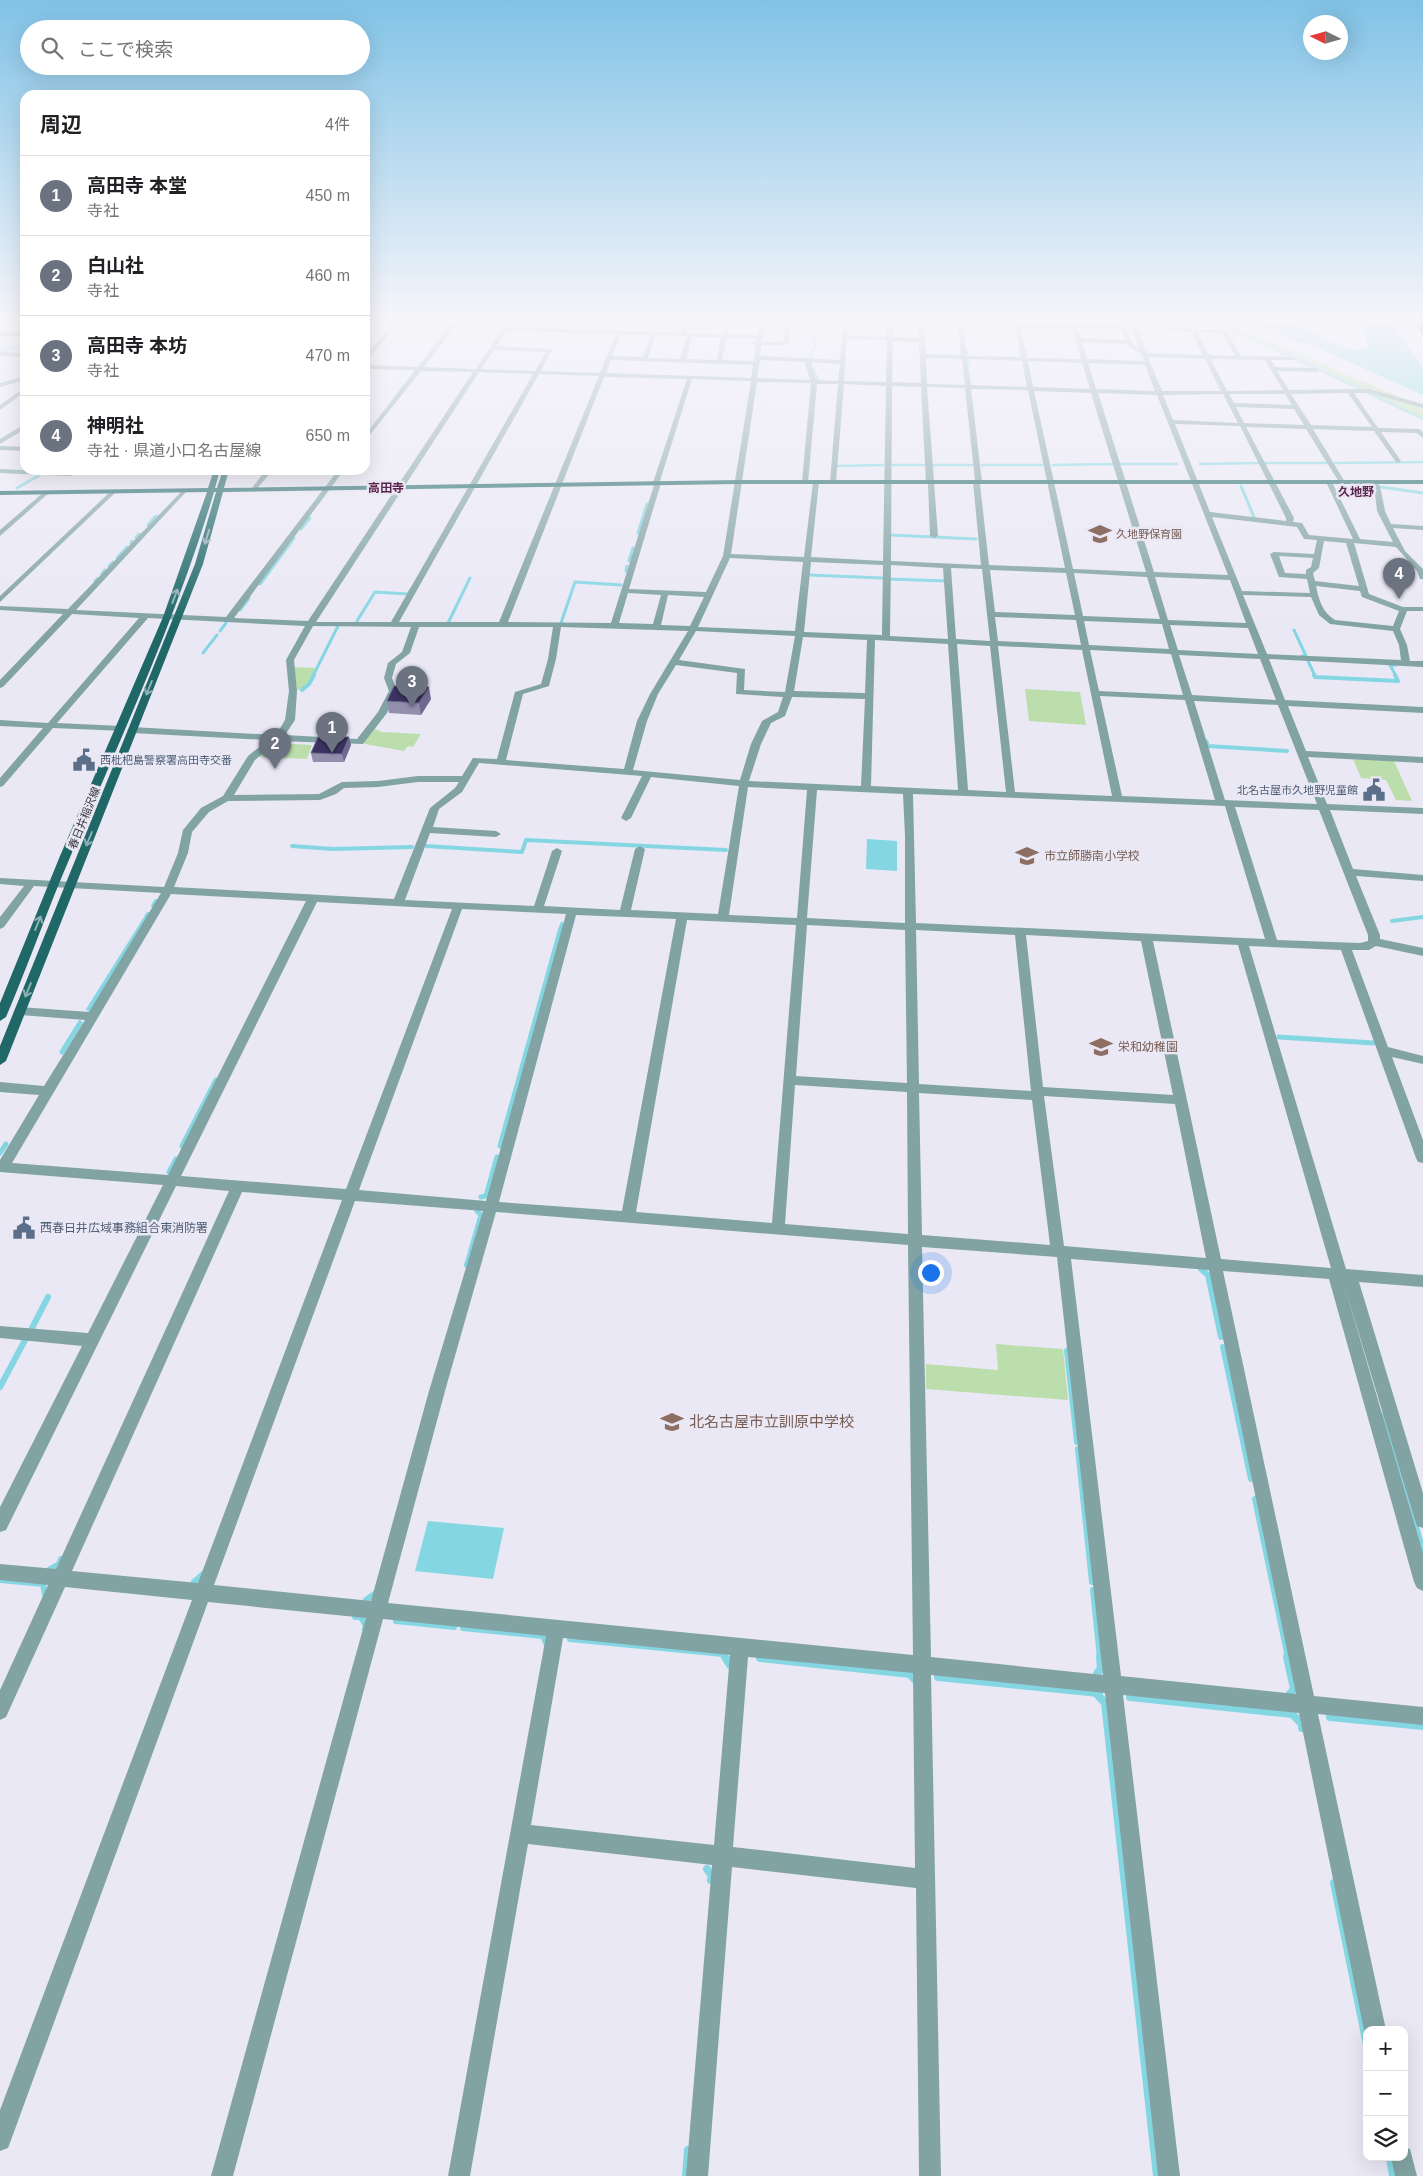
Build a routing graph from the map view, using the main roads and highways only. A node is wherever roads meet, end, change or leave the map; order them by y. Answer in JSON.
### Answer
{"nodes":[{"id":1,"x":217,"y":475,"type":"edge"},
{"id":2,"x":224,"y":475,"type":"edge"},
{"id":3,"x":1423,"y":482,"type":"edge"},
{"id":4,"x":216,"y":490,"type":"junction"},
{"id":5,"x":0,"y":493,"type":"edge"},
{"id":6,"x":1,"y":1012,"type":"edge"},
{"id":7,"x":0,"y":1061,"type":"edge"}],
"edges":[{"from":1,"to":4,"type":"main road","name":"春日井稲沢線"},
{"from":2,"to":4,"type":"main road","name":"春日井稲沢線"},
{"from":3,"to":4,"type":"main road"},
{"from":4,"to":5,"type":"main road"},
{"from":6,"to":4,"type":"main road","name":"春日井稲沢線","one_way":true},
{"from":4,"to":7,"type":"main road","name":"春日井稲沢線","one_way":true}]}
